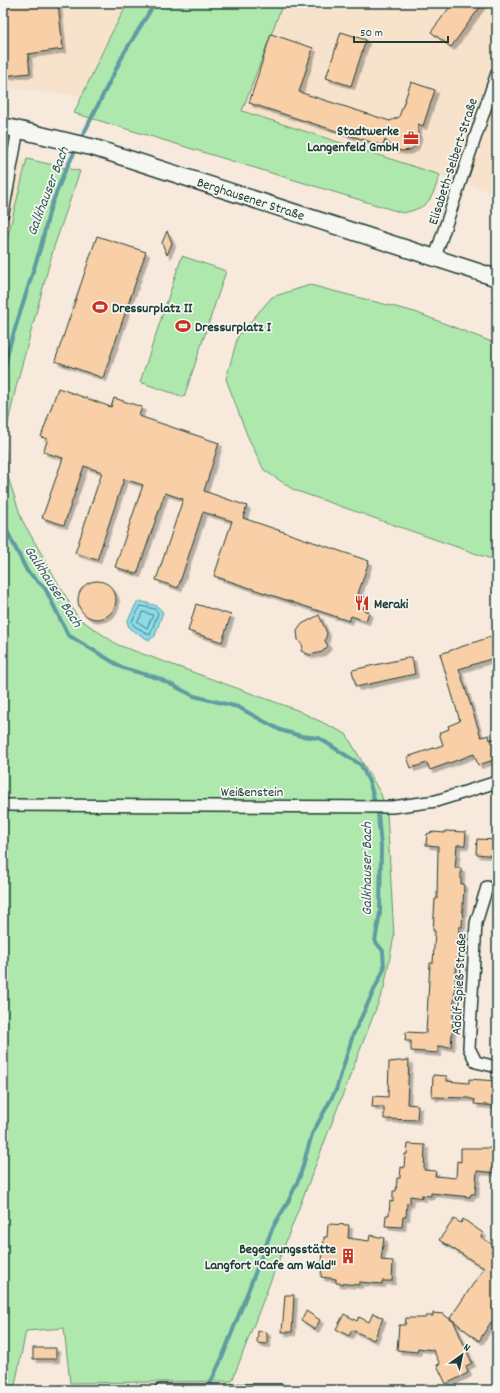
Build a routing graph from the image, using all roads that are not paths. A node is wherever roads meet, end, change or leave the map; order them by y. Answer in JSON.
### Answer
{"nodes":[{"id":1,"x":497,"y":73,"type":"edge"},
{"id":2,"x":10,"y":127,"type":"edge"},
{"id":3,"x":3,"y":214,"type":"edge"},
{"id":4,"x":435,"y":257,"type":"junction"},
{"id":5,"x":497,"y":278,"type":"edge"},
{"id":6,"x":497,"y":782,"type":"edge"},
{"id":7,"x":3,"y":805,"type":"edge"},
{"id":8,"x":487,"y":887,"type":"dead end"},
{"id":9,"x":497,"y":1067,"type":"edge"},
{"id":10,"x":160,"y":1390,"type":"edge"},
{"id":11,"x":280,"y":1390,"type":"edge"}],
"edges":[{"from":1,"to":4,"type":"street","name":"Elisabeth-Selbert-Straße"},
{"from":2,"to":3,"type":"street"},
{"from":2,"to":4,"type":"main road","name":"Berghausener Straße"},
{"from":4,"to":5,"type":"main road","name":"Berghausener Straße"},
{"from":6,"to":7,"type":"street","name":"Weißenstein"},
{"from":8,"to":9,"type":"street","name":"Adolf-Spieß-Straße"},
{"from":10,"to":11,"type":"street"}]}
